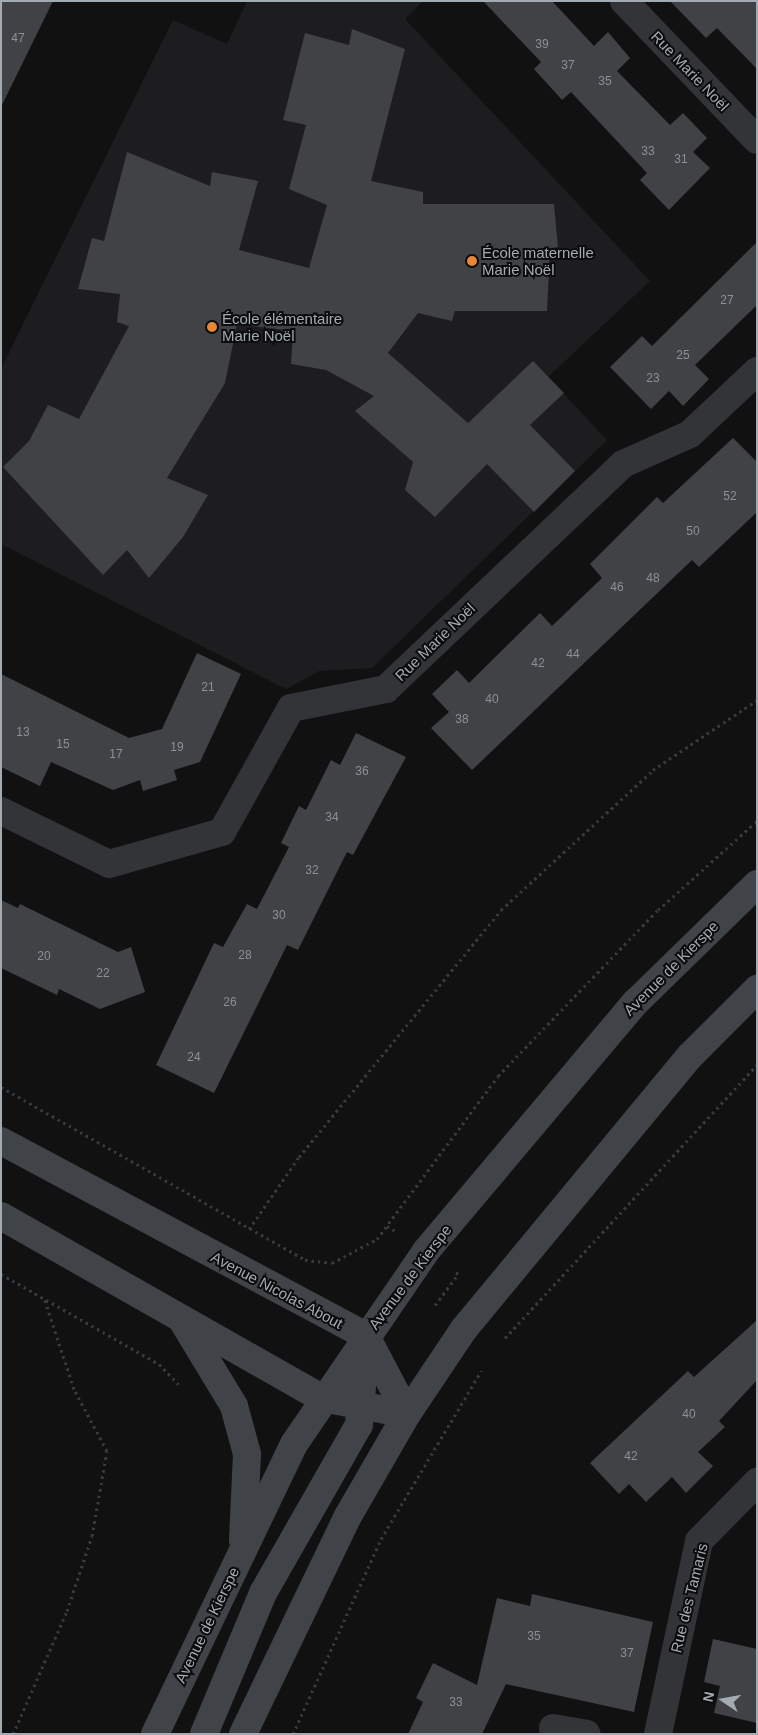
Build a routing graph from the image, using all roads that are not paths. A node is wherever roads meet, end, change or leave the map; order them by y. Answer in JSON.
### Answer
{"nodes":[{"id":1,"x":624,"y":1,"type":"edge"},
{"id":2,"x":757,"y":140,"type":"edge"},
{"id":3,"x":757,"y":371,"type":"edge"},
{"id":4,"x":1,"y":810,"type":"edge"},
{"id":5,"x":757,"y":884,"type":"edge"},
{"id":6,"x":757,"y":989,"type":"edge"},
{"id":7,"x":1,"y":1141,"type":"edge"},
{"id":8,"x":1,"y":1216,"type":"edge"},
{"id":9,"x":181,"y":1318,"type":"junction"},
{"id":10,"x":366,"y":1336,"type":"junction"},
{"id":11,"x":322,"y":1398,"type":"junction"},
{"id":12,"x":361,"y":1405,"type":"junction"},
{"id":13,"x":407,"y":1414,"type":"junction"},
{"id":14,"x":757,"y":1482,"type":"edge"},
{"id":15,"x":243,"y":1550,"type":"junction"},
{"id":16,"x":553,"y":1728,"type":"dead end"},
{"id":17,"x":155,"y":1734,"type":"edge"},
{"id":18,"x":204,"y":1734,"type":"edge"},
{"id":19,"x":243,"y":1734,"type":"edge"},
{"id":20,"x":586,"y":1734,"type":"edge"},
{"id":21,"x":658,"y":1734,"type":"edge"}],
"edges":[{"from":1,"to":2,"type":"street","name":"Rue Marie Noël"},
{"from":3,"to":4,"type":"street","name":"Rue Marie Noël"},
{"from":5,"to":10,"type":"main road","name":"Avenue de Kierspe"},
{"from":6,"to":13,"type":"main road"},
{"from":7,"to":10,"type":"main road","name":"Avenue Nicolas About"},
{"from":8,"to":9,"type":"main road"},
{"from":9,"to":11,"type":"main road"},
{"from":9,"to":15,"type":"main road"},
{"from":10,"to":11,"type":"main road","name":"Avenue de Kierspe"},
{"from":10,"to":12,"type":"main road"},
{"from":10,"to":13,"type":"main road"},
{"from":11,"to":12,"type":"main road"},
{"from":11,"to":15,"type":"main road","name":"Avenue de Kierspe"},
{"from":12,"to":13,"type":"main road"},
{"from":12,"to":18,"type":"main road"},
{"from":13,"to":19,"type":"main road"},
{"from":14,"to":21,"type":"street","name":"Rue des Tamaris"},
{"from":15,"to":17,"type":"main road","name":"Avenue de Kierspe"},
{"from":16,"to":20,"type":"street"}]}
